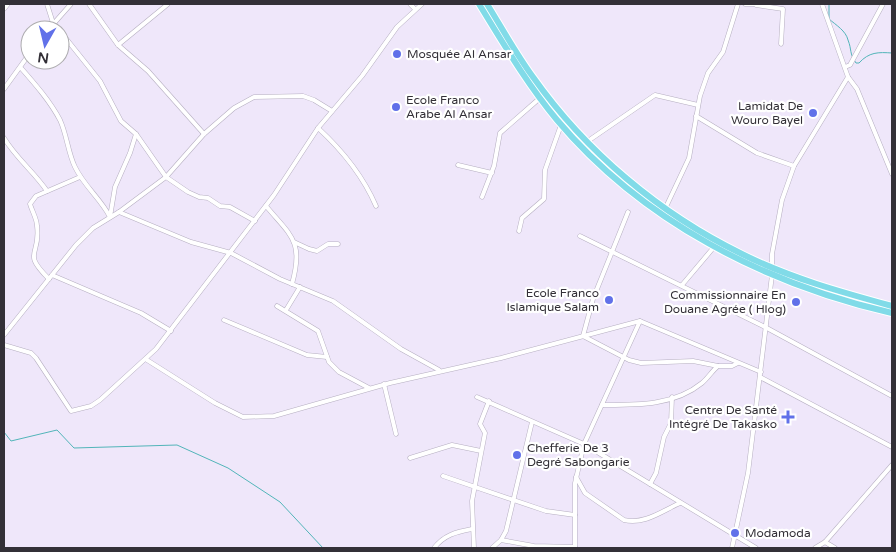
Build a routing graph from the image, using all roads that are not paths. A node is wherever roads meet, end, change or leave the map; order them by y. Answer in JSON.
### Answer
{"nodes":[{"id":1,"x":8,"y":4,"type":"edge"},
{"id":2,"x":47,"y":4,"type":"edge"},
{"id":3,"x":71,"y":4,"type":"edge"},
{"id":4,"x":89,"y":4,"type":"edge"},
{"id":5,"x":168,"y":4,"type":"edge"},
{"id":6,"x":410,"y":4,"type":"edge"},
{"id":7,"x":422,"y":4,"type":"edge"},
{"id":8,"x":479,"y":4,"type":"edge"},
{"id":9,"x":486,"y":4,"type":"edge"},
{"id":10,"x":738,"y":4,"type":"edge"},
{"id":11,"x":745,"y":4,"type":"edge"},
{"id":12,"x":756,"y":4,"type":"edge"},
{"id":13,"x":822,"y":4,"type":"edge"},
{"id":14,"x":883,"y":4,"type":"edge"},
{"id":15,"x":4,"y":9,"type":"edge"},
{"id":16,"x":415,"y":9,"type":"junction"},
{"id":17,"x":52,"y":20,"type":"edge"},
{"id":18,"x":57,"y":20,"type":"edge"},
{"id":19,"x":70,"y":43,"type":"edge"},
{"id":20,"x":782,"y":44,"type":"dead end"},
{"id":21,"x":118,"y":45,"type":"junction"},
{"id":22,"x":845,"y":68,"type":"junction"},
{"id":23,"x":20,"y":69,"type":"edge"},
{"id":24,"x":23,"y":70,"type":"edge"},
{"id":25,"x":848,"y":77,"type":"junction"},
{"id":26,"x":4,"y":89,"type":"edge"},
{"id":27,"x":540,"y":98,"type":"junction"},
{"id":28,"x":698,"y":105,"type":"junction"},
{"id":29,"x":332,"y":111,"type":"junction"},
{"id":30,"x":696,"y":116,"type":"junction"},
{"id":31,"x":561,"y":125,"type":"junction"},
{"id":32,"x":318,"y":128,"type":"junction"},
{"id":33,"x":136,"y":134,"type":"junction"},
{"id":34,"x":204,"y":134,"type":"junction"},
{"id":35,"x":4,"y":138,"type":"edge"},
{"id":36,"x":588,"y":141,"type":"junction"},
{"id":37,"x":458,"y":165,"type":"dead end"},
{"id":38,"x":794,"y":166,"type":"junction"},
{"id":39,"x":492,"y":173,"type":"junction"},
{"id":40,"x":892,"y":174,"type":"edge"},
{"id":41,"x":80,"y":177,"type":"junction"},
{"id":42,"x":166,"y":177,"type":"junction"},
{"id":43,"x":47,"y":191,"type":"junction"},
{"id":44,"x":482,"y":197,"type":"dead end"},
{"id":45,"x":266,"y":206,"type":"junction"},
{"id":46,"x":376,"y":206,"type":"dead end"},
{"id":47,"x":664,"y":209,"type":"junction"},
{"id":48,"x":119,"y":212,"type":"junction"},
{"id":49,"x":628,"y":212,"type":"dead end"},
{"id":50,"x":110,"y":217,"type":"junction"},
{"id":51,"x":255,"y":221,"type":"junction"},
{"id":52,"x":519,"y":231,"type":"dead end"},
{"id":53,"x":580,"y":236,"type":"dead end"},
{"id":54,"x":294,"y":242,"type":"junction"},
{"id":55,"x":338,"y":244,"type":"dead end"},
{"id":56,"x":714,"y":247,"type":"junction"},
{"id":57,"x":611,"y":250,"type":"junction"},
{"id":58,"x":230,"y":253,"type":"junction"},
{"id":59,"x":772,"y":268,"type":"junction"},
{"id":60,"x":52,"y":275,"type":"junction"},
{"id":61,"x":772,"y":275,"type":"junction"},
{"id":62,"x":49,"y":279,"type":"junction"},
{"id":63,"x":292,"y":284,"type":"junction"},
{"id":64,"x":682,"y":285,"type":"junction"},
{"id":65,"x":300,"y":287,"type":"junction"},
{"id":66,"x":276,"y":306,"type":"dead end"},
{"id":67,"x":892,"y":306,"type":"edge"},
{"id":68,"x":286,"y":310,"type":"junction"},
{"id":69,"x":892,"y":313,"type":"edge"},
{"id":70,"x":224,"y":320,"type":"dead end"},
{"id":71,"x":640,"y":320,"type":"junction"},
{"id":72,"x":766,"y":327,"type":"junction"},
{"id":73,"x":171,"y":331,"type":"junction"},
{"id":74,"x":4,"y":335,"type":"edge"},
{"id":75,"x":583,"y":336,"type":"junction"},
{"id":76,"x":4,"y":345,"type":"edge"},
{"id":77,"x":327,"y":357,"type":"junction"},
{"id":78,"x":623,"y":358,"type":"junction"},
{"id":79,"x":147,"y":360,"type":"junction"},
{"id":80,"x":738,"y":363,"type":"junction"},
{"id":81,"x":718,"y":366,"type":"junction"},
{"id":82,"x":440,"y":371,"type":"junction"},
{"id":83,"x":761,"y":375,"type":"junction"},
{"id":84,"x":384,"y":384,"type":"junction"},
{"id":85,"x":370,"y":388,"type":"junction"},
{"id":86,"x":892,"y":396,"type":"edge"},
{"id":87,"x":477,"y":397,"type":"dead end"},
{"id":88,"x":672,"y":397,"type":"junction"},
{"id":89,"x":489,"y":400,"type":"junction"},
{"id":90,"x":602,"y":405,"type":"junction"},
{"id":91,"x":532,"y":422,"type":"junction"},
{"id":92,"x":396,"y":434,"type":"dead end"},
{"id":93,"x":584,"y":444,"type":"junction"},
{"id":94,"x":892,"y":447,"type":"edge"},
{"id":95,"x":481,"y":451,"type":"junction"},
{"id":96,"x":410,"y":458,"type":"dead end"},
{"id":97,"x":892,"y":465,"type":"edge"},
{"id":98,"x":443,"y":476,"type":"dead end"},
{"id":99,"x":576,"y":477,"type":"junction"},
{"id":100,"x":650,"y":484,"type":"junction"},
{"id":101,"x":473,"y":486,"type":"junction"},
{"id":102,"x":581,"y":489,"type":"junction"},
{"id":103,"x":574,"y":492,"type":"junction"},
{"id":104,"x":513,"y":499,"type":"junction"},
{"id":105,"x":680,"y":503,"type":"junction"},
{"id":106,"x":575,"y":515,"type":"junction"},
{"id":107,"x":472,"y":529,"type":"junction"},
{"id":108,"x":736,"y":534,"type":"junction"},
{"id":109,"x":501,"y":540,"type":"junction"},
{"id":110,"x":825,"y":542,"type":"junction"},
{"id":111,"x":434,"y":548,"type":"edge"},
{"id":112,"x":474,"y":548,"type":"edge"},
{"id":113,"x":492,"y":548,"type":"edge"},
{"id":114,"x":575,"y":548,"type":"edge"},
{"id":115,"x":732,"y":548,"type":"edge"},
{"id":116,"x":756,"y":548,"type":"edge"},
{"id":117,"x":815,"y":548,"type":"edge"},
{"id":118,"x":835,"y":548,"type":"edge"}],
"edges":[{"from":1,"to":15,"type":"street"},
{"from":2,"to":17,"type":"street"},
{"from":3,"to":18,"type":"street"},
{"from":4,"to":21,"type":"street"},
{"from":5,"to":21,"type":"street"},
{"from":6,"to":16,"type":"street"},
{"from":7,"to":16,"type":"street"},
{"from":8,"to":27,"type":"main road"},
{"from":9,"to":36,"type":"main road"},
{"from":10,"to":28,"type":"street"},
{"from":11,"to":12,"type":"street"},
{"from":12,"to":20,"type":"street"},
{"from":13,"to":22,"type":"street"},
{"from":14,"to":22,"type":"street"},
{"from":16,"to":29,"type":"street"},
{"from":19,"to":33,"type":"street"},
{"from":21,"to":34,"type":"street"},
{"from":22,"to":25,"type":"street"},
{"from":23,"to":26,"type":"street"},
{"from":24,"to":41,"type":"street"},
{"from":25,"to":38,"type":"street"},
{"from":25,"to":40,"type":"street"},
{"from":27,"to":31,"type":"main road"},
{"from":27,"to":39,"type":"street"},
{"from":28,"to":30,"type":"street"},
{"from":28,"to":36,"type":"street"},
{"from":29,"to":32,"type":"street"},
{"from":29,"to":34,"type":"street"},
{"from":30,"to":38,"type":"street"},
{"from":30,"to":47,"type":"street"},
{"from":31,"to":52,"type":"street"},
{"from":31,"to":56,"type":"main road"},
{"from":32,"to":45,"type":"street"},
{"from":32,"to":46,"type":"street"},
{"from":33,"to":42,"type":"street"},
{"from":33,"to":50,"type":"street"},
{"from":34,"to":42,"type":"street"},
{"from":35,"to":43,"type":"street"},
{"from":36,"to":47,"type":"main road"},
{"from":37,"to":39,"type":"street"},
{"from":38,"to":59,"type":"street"},
{"from":39,"to":44,"type":"street"},
{"from":41,"to":43,"type":"street"},
{"from":41,"to":50,"type":"street"},
{"from":42,"to":48,"type":"street"},
{"from":42,"to":51,"type":"street"},
{"from":43,"to":62,"type":"street"},
{"from":45,"to":51,"type":"street"},
{"from":45,"to":54,"type":"street"},
{"from":47,"to":59,"type":"main road"},
{"from":48,"to":50,"type":"street"},
{"from":48,"to":58,"type":"street"},
{"from":49,"to":57,"type":"street"},
{"from":50,"to":60,"type":"street"},
{"from":51,"to":58,"type":"street"},
{"from":53,"to":57,"type":"street"},
{"from":54,"to":55,"type":"street"},
{"from":54,"to":63,"type":"street"},
{"from":56,"to":61,"type":"main road"},
{"from":56,"to":64,"type":"street"},
{"from":57,"to":64,"type":"street"},
{"from":57,"to":75,"type":"street"},
{"from":58,"to":63,"type":"street"},
{"from":58,"to":73,"type":"street"},
{"from":59,"to":67,"type":"main road"},
{"from":60,"to":62,"type":"street"},
{"from":60,"to":73,"type":"street"},
{"from":61,"to":69,"type":"main road"},
{"from":61,"to":72,"type":"street"},
{"from":62,"to":74,"type":"street"},
{"from":63,"to":65,"type":"street"},
{"from":64,"to":72,"type":"street"},
{"from":65,"to":68,"type":"street"},
{"from":65,"to":82,"type":"street"},
{"from":66,"to":68,"type":"street"},
{"from":68,"to":77,"type":"street"},
{"from":70,"to":77,"type":"street"},
{"from":71,"to":75,"type":"street"},
{"from":71,"to":78,"type":"street"},
{"from":71,"to":80,"type":"street"},
{"from":72,"to":83,"type":"street"},
{"from":72,"to":86,"type":"street"},
{"from":73,"to":79,"type":"street"},
{"from":75,"to":78,"type":"street"},
{"from":75,"to":82,"type":"street"},
{"from":76,"to":79,"type":"street"},
{"from":77,"to":85,"type":"street"},
{"from":78,"to":81,"type":"street"},
{"from":78,"to":90,"type":"street"},
{"from":79,"to":85,"type":"street"},
{"from":80,"to":81,"type":"street"},
{"from":80,"to":83,"type":"street"},
{"from":81,"to":88,"type":"street"},
{"from":82,"to":84,"type":"street"},
{"from":83,"to":94,"type":"street"},
{"from":83,"to":108,"type":"street"},
{"from":84,"to":85,"type":"street"},
{"from":84,"to":92,"type":"street"},
{"from":87,"to":89,"type":"street"},
{"from":88,"to":90,"type":"street"},
{"from":88,"to":100,"type":"street"},
{"from":89,"to":91,"type":"street"},
{"from":89,"to":95,"type":"street"},
{"from":90,"to":93,"type":"street"},
{"from":91,"to":93,"type":"street"},
{"from":91,"to":104,"type":"street"},
{"from":93,"to":99,"type":"street"},
{"from":93,"to":100,"type":"street"},
{"from":95,"to":96,"type":"street"},
{"from":95,"to":101,"type":"street"},
{"from":97,"to":110,"type":"street"},
{"from":98,"to":101,"type":"street"},
{"from":99,"to":102,"type":"street"},
{"from":99,"to":103,"type":"street"},
{"from":100,"to":105,"type":"street"},
{"from":101,"to":104,"type":"street"},
{"from":101,"to":107,"type":"street"},
{"from":102,"to":103,"type":"street"},
{"from":102,"to":105,"type":"street"},
{"from":103,"to":106,"type":"street"},
{"from":104,"to":106,"type":"street"},
{"from":104,"to":109,"type":"street"},
{"from":105,"to":108,"type":"street"},
{"from":106,"to":114,"type":"street"},
{"from":107,"to":111,"type":"street"},
{"from":107,"to":112,"type":"street"},
{"from":108,"to":115,"type":"street"},
{"from":108,"to":116,"type":"street"},
{"from":109,"to":113,"type":"street"},
{"from":109,"to":114,"type":"street"},
{"from":110,"to":117,"type":"street"},
{"from":110,"to":118,"type":"street"}]}
